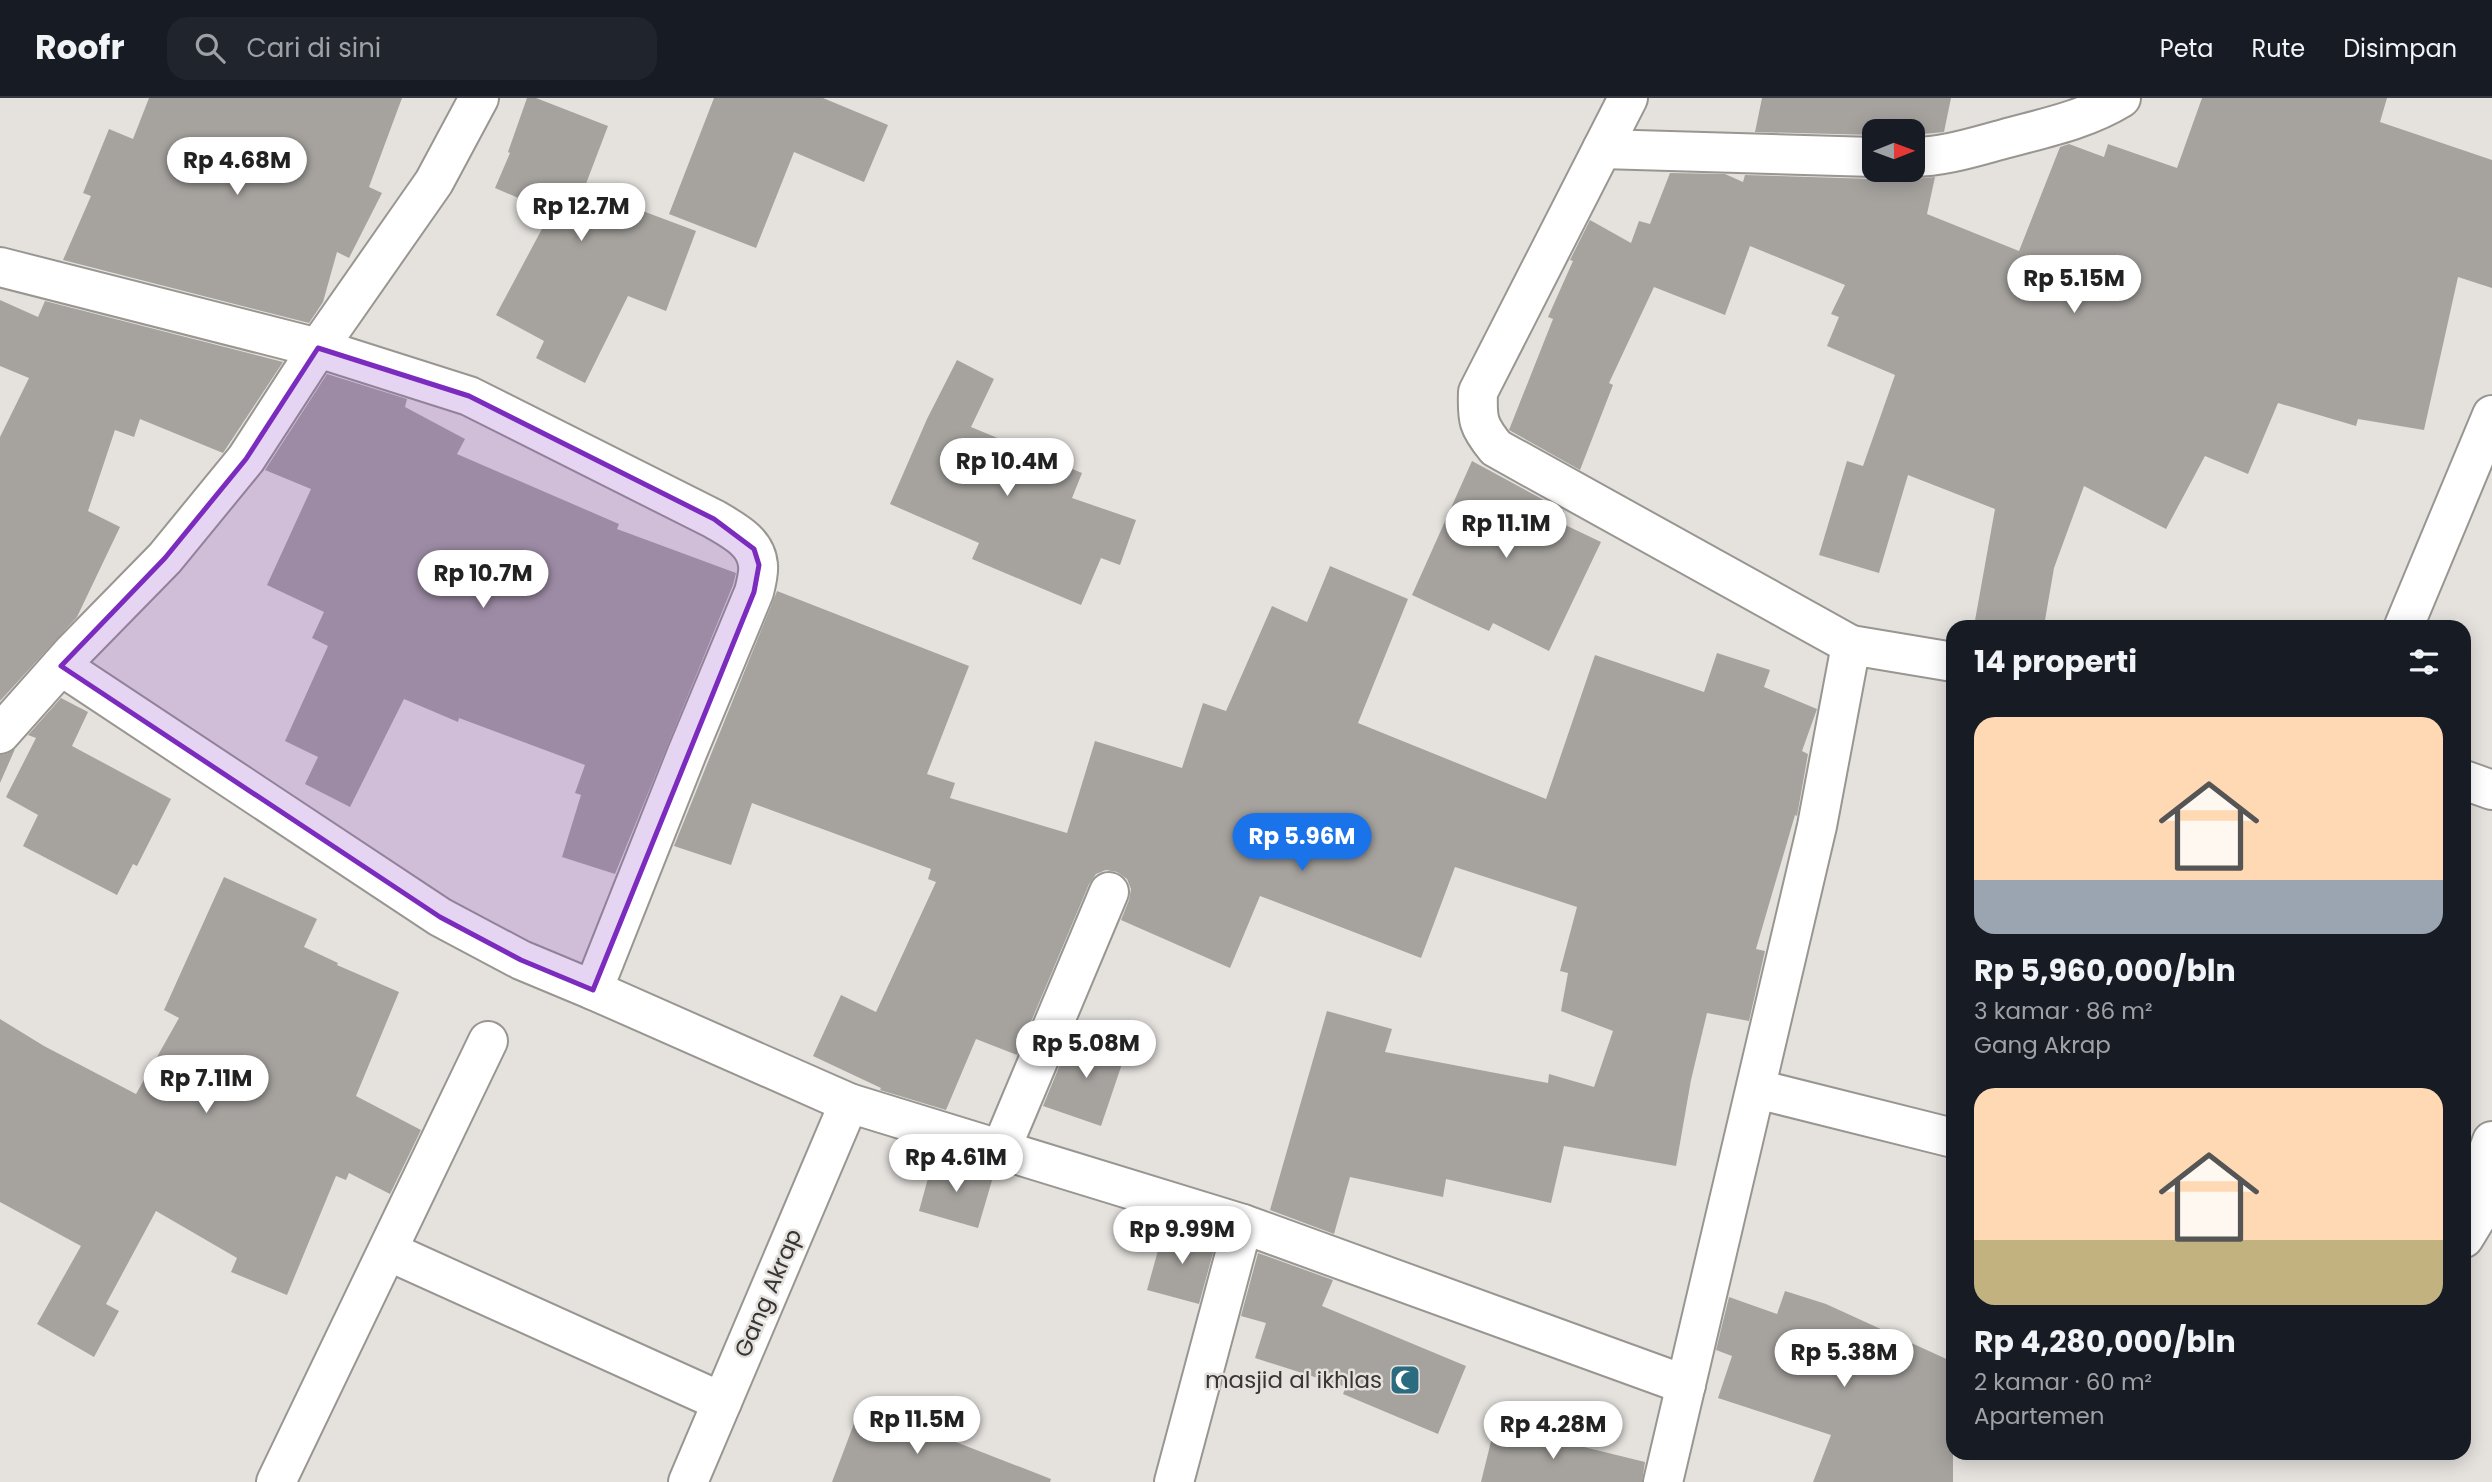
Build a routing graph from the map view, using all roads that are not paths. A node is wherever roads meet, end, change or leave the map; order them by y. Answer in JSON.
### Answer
{"nodes":[{"id":1,"x":479,"y":98,"type":"edge"},
{"id":2,"x":1628,"y":98,"type":"edge"},
{"id":3,"x":2122,"y":98,"type":"edge"},
{"id":4,"x":1602,"y":149,"type":"junction"},
{"id":5,"x":1925,"y":155,"type":"edge"},
{"id":6,"x":1862,"y":157,"type":"edge"},
{"id":7,"x":0,"y":267,"type":"edge"},
{"id":8,"x":318,"y":348,"type":"junction"},
{"id":9,"x":2492,"y":415,"type":"edge"},
{"id":10,"x":2407,"y":620,"type":"edge"},
{"id":11,"x":1851,"y":645,"type":"junction"},
{"id":12,"x":1946,"y":661,"type":"edge"},
{"id":13,"x":61,"y":666,"type":"junction"},
{"id":14,"x":0,"y":734,"type":"edge"},
{"id":15,"x":2471,"y":782,"type":"edge"},
{"id":16,"x":2492,"y":790,"type":"edge"},
{"id":17,"x":1109,"y":892,"type":"dead end"},
{"id":18,"x":593,"y":990,"type":"junction"},
{"id":19,"x":488,"y":1041,"type":"dead end"},
{"id":20,"x":1757,"y":1089,"type":"junction"},
{"id":21,"x":849,"y":1103,"type":"junction"},
{"id":22,"x":1946,"y":1136,"type":"edge"},
{"id":23,"x":2492,"y":1140,"type":"edge"},
{"id":24,"x":1001,"y":1149,"type":"junction"},
{"id":25,"x":2491,"y":1196,"type":"edge"},
{"id":26,"x":1242,"y":1224,"type":"junction"},
{"id":27,"x":2471,"y":1227,"type":"edge"},
{"id":28,"x":388,"y":1251,"type":"junction"},
{"id":29,"x":1686,"y":1385,"type":"junction"},
{"id":30,"x":722,"y":1402,"type":"junction"},
{"id":31,"x":1669,"y":1480,"type":"edge"},
{"id":32,"x":276,"y":1482,"type":"edge"},
{"id":33,"x":688,"y":1482,"type":"edge"},
{"id":34,"x":1174,"y":1482,"type":"edge"}],
"edges":[{"from":1,"to":8,"type":"street"},
{"from":2,"to":4,"type":"street"},
{"from":3,"to":5,"type":"street"},
{"from":4,"to":6,"type":"street"},
{"from":4,"to":11,"type":"street"},
{"from":7,"to":8,"type":"street"},
{"from":8,"to":13,"type":"street"},
{"from":8,"to":18,"type":"street"},
{"from":9,"to":10,"type":"street"},
{"from":11,"to":12,"type":"street"},
{"from":11,"to":20,"type":"street"},
{"from":13,"to":14,"type":"street"},
{"from":13,"to":18,"type":"street"},
{"from":15,"to":16,"type":"street"},
{"from":17,"to":24,"type":"street"},
{"from":18,"to":21,"type":"street"},
{"from":19,"to":28,"type":"street"},
{"from":20,"to":22,"type":"street"},
{"from":20,"to":29,"type":"street"},
{"from":21,"to":24,"type":"street"},
{"from":21,"to":30,"type":"street","name":"Gang Akrap"},
{"from":23,"to":25,"type":"street"},
{"from":24,"to":26,"type":"street"},
{"from":25,"to":27,"type":"street"},
{"from":26,"to":29,"type":"street"},
{"from":26,"to":34,"type":"street"},
{"from":28,"to":30,"type":"street"},
{"from":28,"to":32,"type":"street"},
{"from":29,"to":31,"type":"street"},
{"from":30,"to":33,"type":"street","name":"Gang Akrap"}]}
